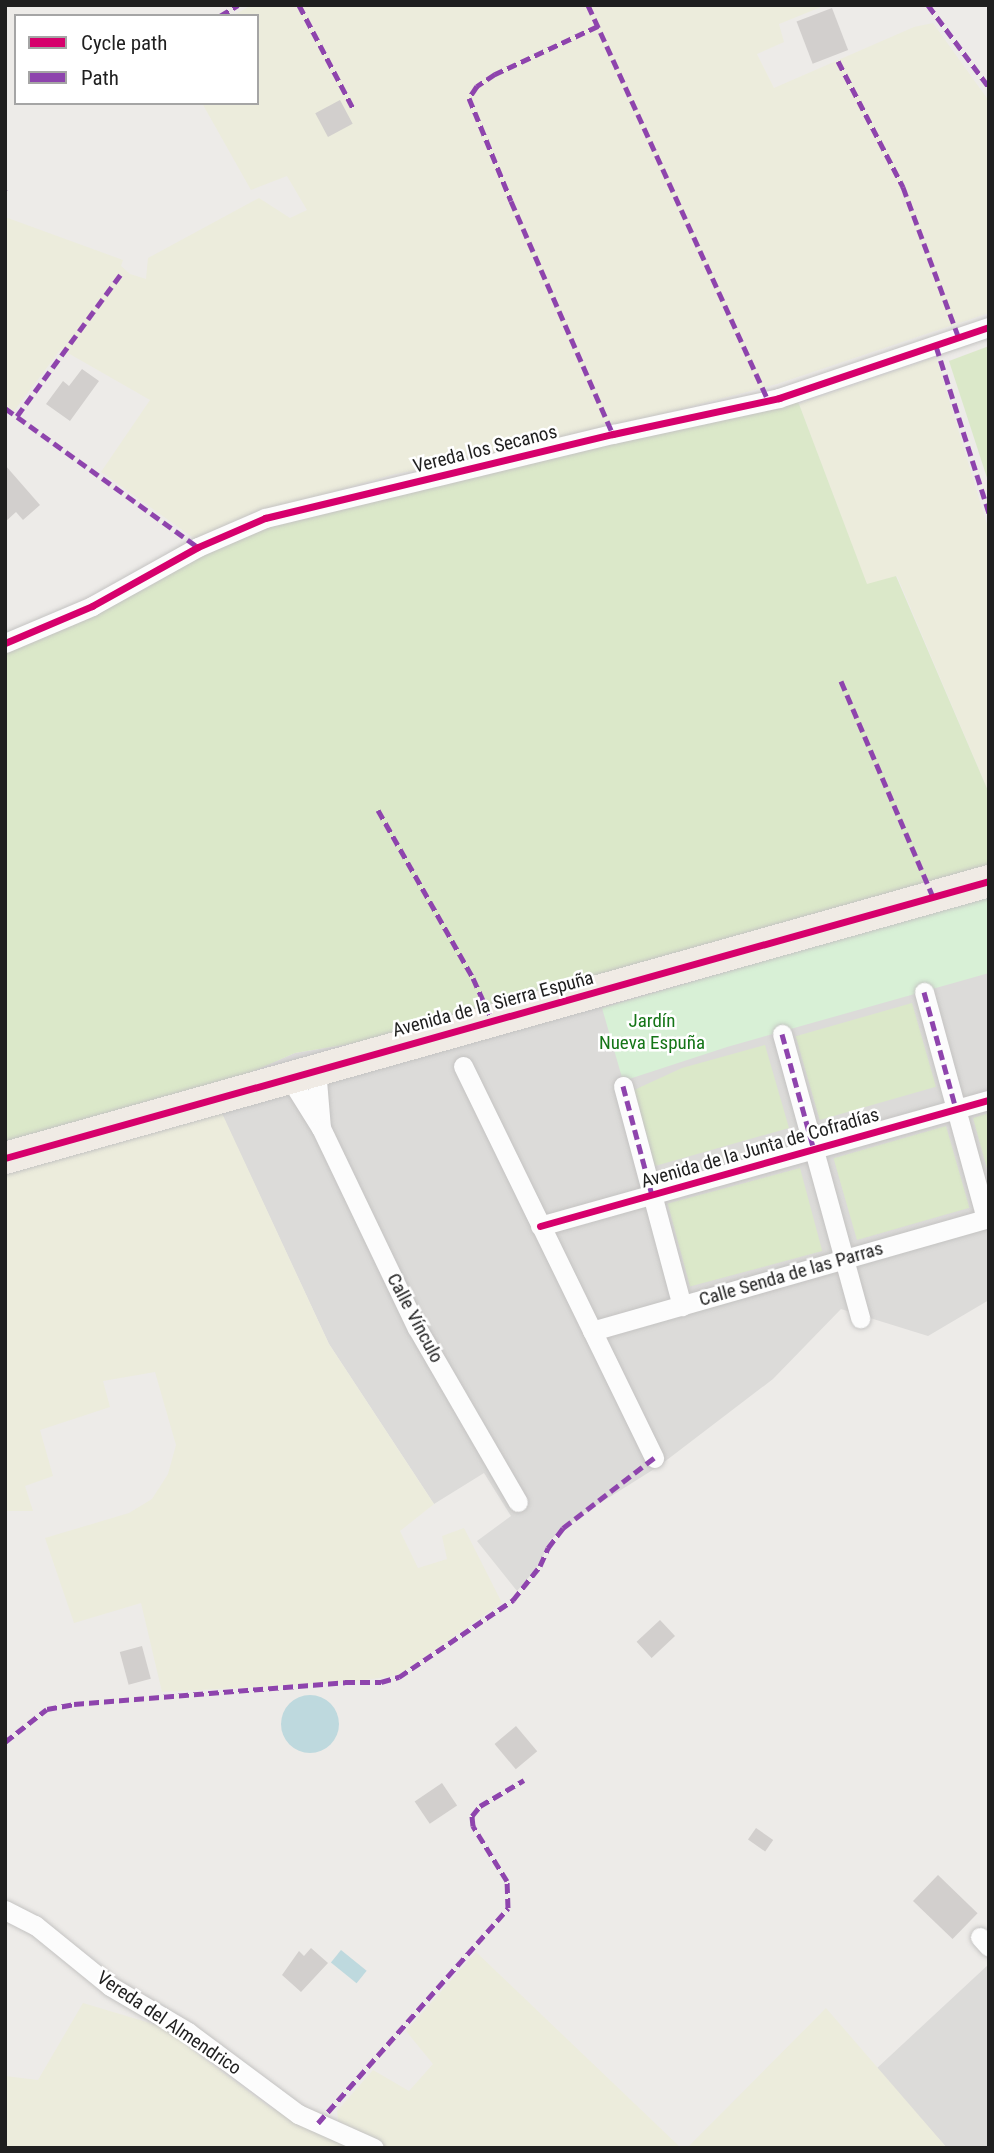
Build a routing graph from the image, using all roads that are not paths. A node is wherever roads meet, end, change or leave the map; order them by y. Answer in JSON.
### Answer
{"nodes":[{"id":1,"x":989,"y":327,"type":"edge"},
{"id":2,"x":5,"y":643,"type":"edge"},
{"id":3,"x":989,"y":881,"type":"edge"},
{"id":4,"x":924,"y":992,"type":"dead end"},
{"id":5,"x":782,"y":1034,"type":"dead end"},
{"id":6,"x":463,"y":1066,"type":"dead end"},
{"id":7,"x":302,"y":1073,"type":"junction"},
{"id":8,"x":623,"y":1086,"type":"dead end"},
{"id":9,"x":989,"y":1100,"type":"edge"},
{"id":10,"x":956,"y":1109,"type":"junction"},
{"id":11,"x":321,"y":1128,"type":"junction"},
{"id":12,"x":814,"y":1150,"type":"junction"},
{"id":13,"x":5,"y":1158,"type":"edge"},
{"id":14,"x":652,"y":1195,"type":"junction"},
{"id":15,"x":988,"y":1219,"type":"edge"},
{"id":16,"x":540,"y":1226,"type":"junction"},
{"id":17,"x":844,"y":1259,"type":"junction"},
{"id":18,"x":682,"y":1306,"type":"junction"},
{"id":19,"x":860,"y":1318,"type":"dead end"},
{"id":20,"x":593,"y":1331,"type":"junction"},
{"id":21,"x":654,"y":1458,"type":"dead end"},
{"id":22,"x":518,"y":1502,"type":"dead end"},
{"id":23,"x":5,"y":1909,"type":"edge"},
{"id":24,"x":374,"y":2148,"type":"edge"}],
"edges":[{"from":1,"to":2,"type":"street","name":"Vereda los Secanos"},
{"from":3,"to":7,"type":"main road","name":"Avenida de la Sierra Espuña"},
{"from":4,"to":10,"type":"street"},
{"from":5,"to":12,"type":"street"},
{"from":6,"to":16,"type":"street"},
{"from":7,"to":11,"type":"street","name":"Calle Vínculo"},
{"from":7,"to":11,"type":"street","name":"Calle Vínculo"},
{"from":7,"to":13,"type":"main road","name":"Avenida de la Sierra Espuña"},
{"from":8,"to":14,"type":"street"},
{"from":9,"to":10,"type":"street","name":"Avenida de la Junta de Cofradías"},
{"from":10,"to":12,"type":"street","name":"Avenida de la Junta de Cofradías"},
{"from":10,"to":15,"type":"street"},
{"from":11,"to":22,"type":"street","name":"Calle Vínculo"},
{"from":12,"to":14,"type":"street","name":"Avenida de la Junta de Cofradías"},
{"from":12,"to":17,"type":"street"},
{"from":14,"to":16,"type":"street","name":"Avenida de la Junta de Cofradías"},
{"from":14,"to":18,"type":"street"},
{"from":15,"to":17,"type":"street","name":"Calle Senda de las Parras"},
{"from":16,"to":20,"type":"street"},
{"from":17,"to":18,"type":"street","name":"Calle Senda de las Parras"},
{"from":17,"to":19,"type":"street"},
{"from":18,"to":20,"type":"street","name":"Calle Senda de las Parras"},
{"from":20,"to":21,"type":"street"},
{"from":23,"to":24,"type":"street","name":"Vereda del Almendrico"}]}
